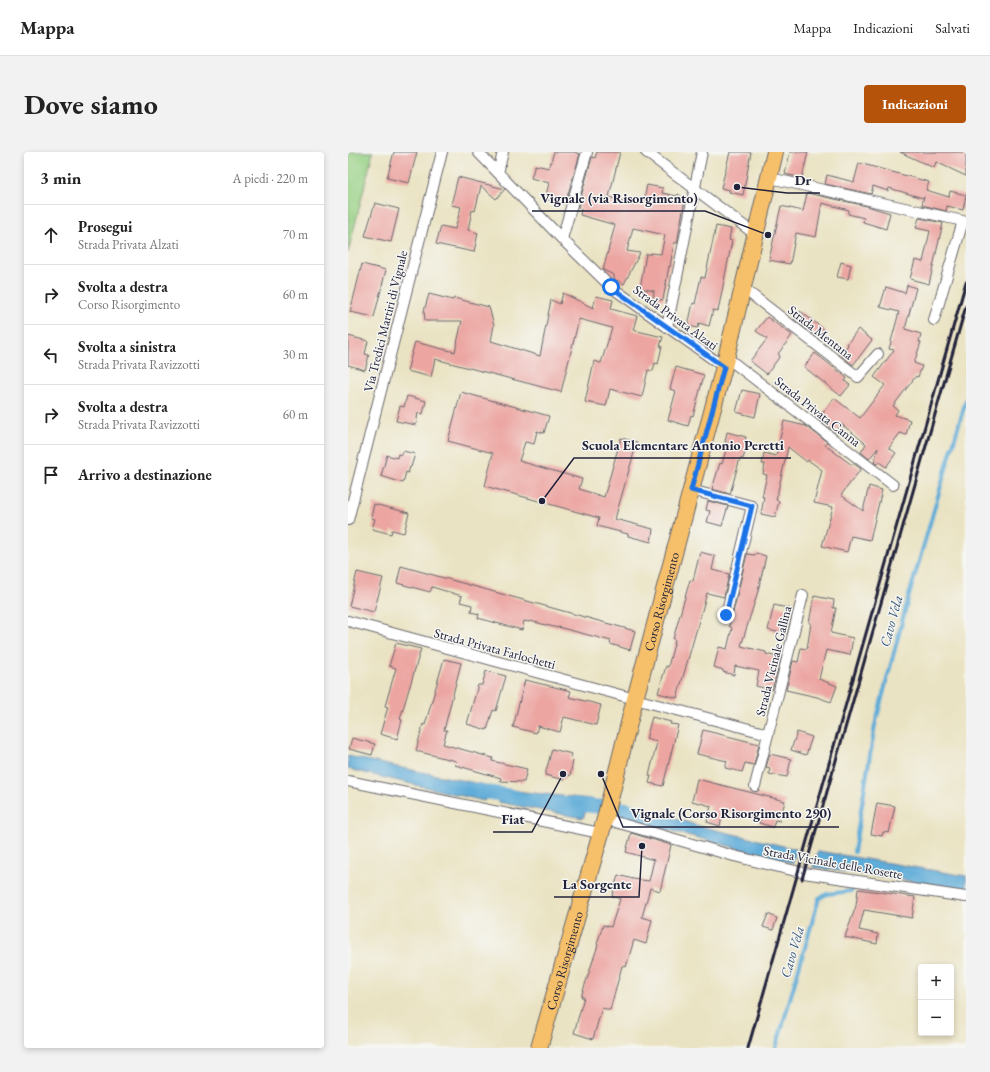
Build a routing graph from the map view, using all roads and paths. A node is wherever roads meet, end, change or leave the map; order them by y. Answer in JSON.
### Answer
{"nodes":[{"id":1,"x":442,"y":152,"type":"edge"},
{"id":2,"x":478,"y":152,"type":"edge"},
{"id":3,"x":503,"y":152,"type":"edge"},
{"id":4,"x":586,"y":152,"type":"edge"},
{"id":5,"x":646,"y":152,"type":"edge"},
{"id":6,"x":702,"y":152,"type":"edge"},
{"id":7,"x":775,"y":152,"type":"edge"},
{"id":8,"x":498,"y":173,"type":"junction"},
{"id":9,"x":770,"y":178,"type":"junction"},
{"id":10,"x":694,"y":188,"type":"junction"},
{"id":11,"x":756,"y":235,"type":"junction"},
{"id":12,"x":562,"y":239,"type":"junction"},
{"id":13,"x":743,"y":288,"type":"junction"},
{"id":14,"x":934,"y":320,"type":"dead end"},
{"id":15,"x":667,"y":327,"type":"junction"},
{"id":16,"x":878,"y":354,"type":"dead end"},
{"id":17,"x":725,"y":362,"type":"junction"},
{"id":18,"x":893,"y":485,"type":"dead end"},
{"id":19,"x":691,"y":490,"type":"junction"},
{"id":20,"x":348,"y":520,"type":"edge"},
{"id":21,"x":803,"y":595,"type":"dead end"},
{"id":22,"x":726,"y":615,"type":"dead end"},
{"id":23,"x":348,"y":621,"type":"edge"},
{"id":24,"x":635,"y":699,"type":"junction"},
{"id":25,"x":768,"y":734,"type":"junction"},
{"id":26,"x":348,"y":781,"type":"edge"},
{"id":27,"x":755,"y":786,"type":"dead end"},
{"id":28,"x":603,"y":826,"type":"junction"},
{"id":29,"x":966,"y":897,"type":"edge"},
{"id":30,"x":539,"y":1048,"type":"edge"}],
"edges":[{"from":1,"to":20,"type":"street","name":"Via Tredici Martiri di Vignale"},
{"from":2,"to":8,"type":"street","name":"Strada Privata Alzati"},
{"from":3,"to":8,"type":"street"},
{"from":4,"to":12,"type":"street"},
{"from":5,"to":10,"type":"street"},
{"from":6,"to":10,"type":"street"},
{"from":7,"to":9,"type":"main road","name":"Corso Risorgimento"},
{"from":8,"to":12,"type":"street","name":"Strada Privata Alzati"},
{"from":9,"to":11,"type":"main road","name":"Corso Risorgimento"},
{"from":9,"to":14,"type":"street"},
{"from":10,"to":11,"type":"street"},
{"from":10,"to":15,"type":"street"},
{"from":11,"to":13,"type":"main road","name":"Corso Risorgimento"},
{"from":12,"to":15,"type":"street","name":"Strada Privata Alzati"},
{"from":13,"to":16,"type":"street","name":"Strada Mentana"},
{"from":13,"to":17,"type":"main road","name":"Corso Risorgimento"},
{"from":15,"to":17,"type":"street","name":"Strada Privata Alzati"},
{"from":17,"to":18,"type":"street","name":"Strada Privata Canna"},
{"from":17,"to":19,"type":"main road","name":"Corso Risorgimento"},
{"from":19,"to":22,"type":"street"},
{"from":19,"to":24,"type":"main road","name":"Corso Risorgimento"},
{"from":21,"to":25,"type":"street","name":"Strada Vicinale Gallina"},
{"from":23,"to":24,"type":"street","name":"Strada Privata Farlochetti"},
{"from":24,"to":25,"type":"street","name":"Strada Vicinale Gallina"},
{"from":24,"to":28,"type":"main road","name":"Corso Risorgimento"},
{"from":25,"to":27,"type":"street","name":"Strada Vicinale Gallina"},
{"from":26,"to":28,"type":"street","name":"Strada Vicinale delle Rosette"},
{"from":28,"to":29,"type":"street","name":"Strada Vicinale delle Rosette"},
{"from":28,"to":30,"type":"main road","name":"Corso Risorgimento"}]}
